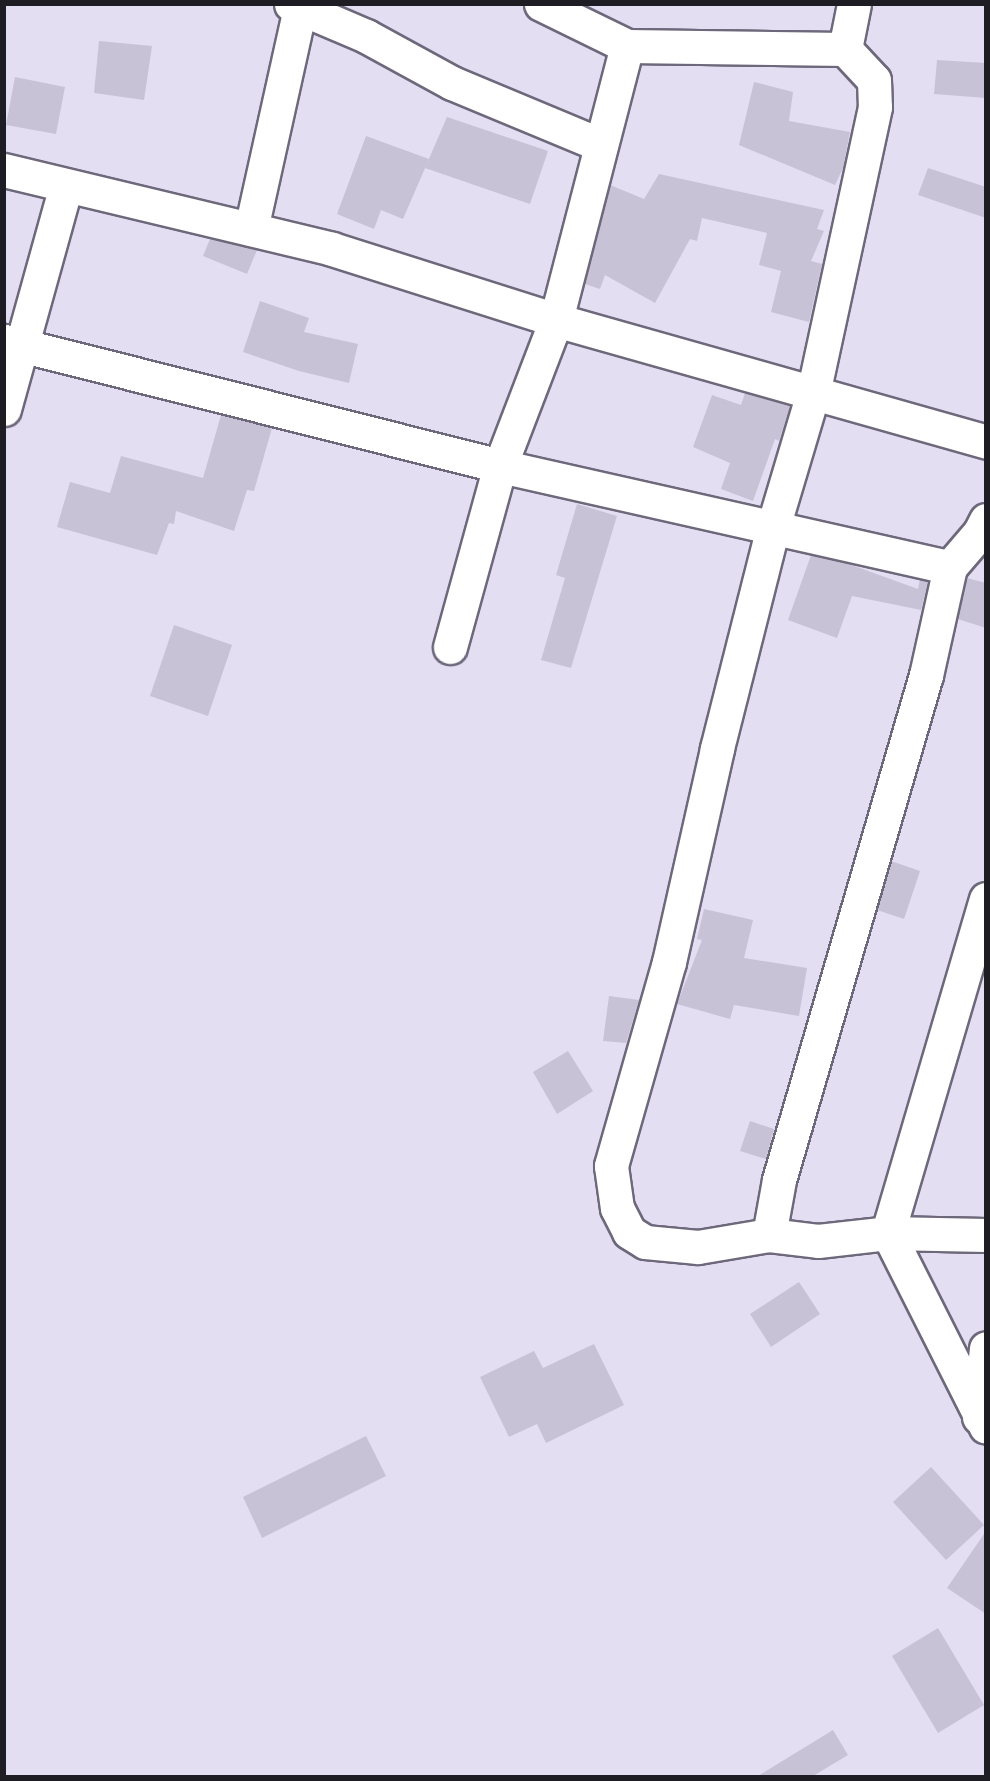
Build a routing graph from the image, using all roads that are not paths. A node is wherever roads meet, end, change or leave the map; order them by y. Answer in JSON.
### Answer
{"nodes":[{"id":1,"x":541,"y":4,"type":"edge"},
{"id":2,"x":854,"y":4,"type":"edge"},
{"id":3,"x":297,"y":5,"type":"edge"},
{"id":4,"x":627,"y":46,"type":"junction"},
{"id":5,"x":845,"y":49,"type":"junction"},
{"id":6,"x":601,"y":145,"type":"junction"},
{"id":7,"x":4,"y":170,"type":"edge"},
{"id":8,"x":66,"y":185,"type":"junction"},
{"id":9,"x":251,"y":229,"type":"junction"},
{"id":10,"x":556,"y":320,"type":"junction"},
{"id":11,"x":13,"y":343,"type":"edge"},
{"id":12,"x":813,"y":393,"type":"junction"},
{"id":13,"x":4,"y":410,"type":"edge"},
{"id":14,"x":986,"y":442,"type":"edge"},
{"id":15,"x":500,"y":466,"type":"junction"},
{"id":16,"x":773,"y":527,"type":"junction"},
{"id":17,"x":984,"y":529,"type":"edge"},
{"id":18,"x":950,"y":567,"type":"junction"},
{"id":19,"x":450,"y":647,"type":"dead end"},
{"id":20,"x":986,"y":898,"type":"edge"},
{"id":21,"x":888,"y":1233,"type":"junction"},
{"id":22,"x":986,"y":1235,"type":"edge"},
{"id":23,"x":769,"y":1236,"type":"junction"},
{"id":24,"x":986,"y":1348,"type":"edge"},
{"id":25,"x":982,"y":1422,"type":"edge"}],
"edges":[{"from":1,"to":4,"type":"street"},
{"from":2,"to":5,"type":"street"},
{"from":3,"to":6,"type":"street"},
{"from":3,"to":9,"type":"street"},
{"from":4,"to":5,"type":"street"},
{"from":4,"to":6,"type":"street"},
{"from":5,"to":12,"type":"street"},
{"from":6,"to":10,"type":"street"},
{"from":7,"to":8,"type":"street"},
{"from":8,"to":9,"type":"street"},
{"from":8,"to":11,"type":"street"},
{"from":9,"to":10,"type":"street"},
{"from":10,"to":12,"type":"street"},
{"from":10,"to":15,"type":"street"},
{"from":11,"to":13,"type":"street"},
{"from":11,"to":15,"type":"street"},
{"from":12,"to":14,"type":"street"},
{"from":12,"to":16,"type":"street"},
{"from":15,"to":16,"type":"street"},
{"from":15,"to":19,"type":"street"},
{"from":16,"to":18,"type":"street"},
{"from":16,"to":23,"type":"street"},
{"from":17,"to":18,"type":"street"},
{"from":18,"to":23,"type":"street"},
{"from":20,"to":21,"type":"street"},
{"from":21,"to":22,"type":"street"},
{"from":21,"to":23,"type":"street"},
{"from":21,"to":25,"type":"street"},
{"from":24,"to":25,"type":"street"}]}
